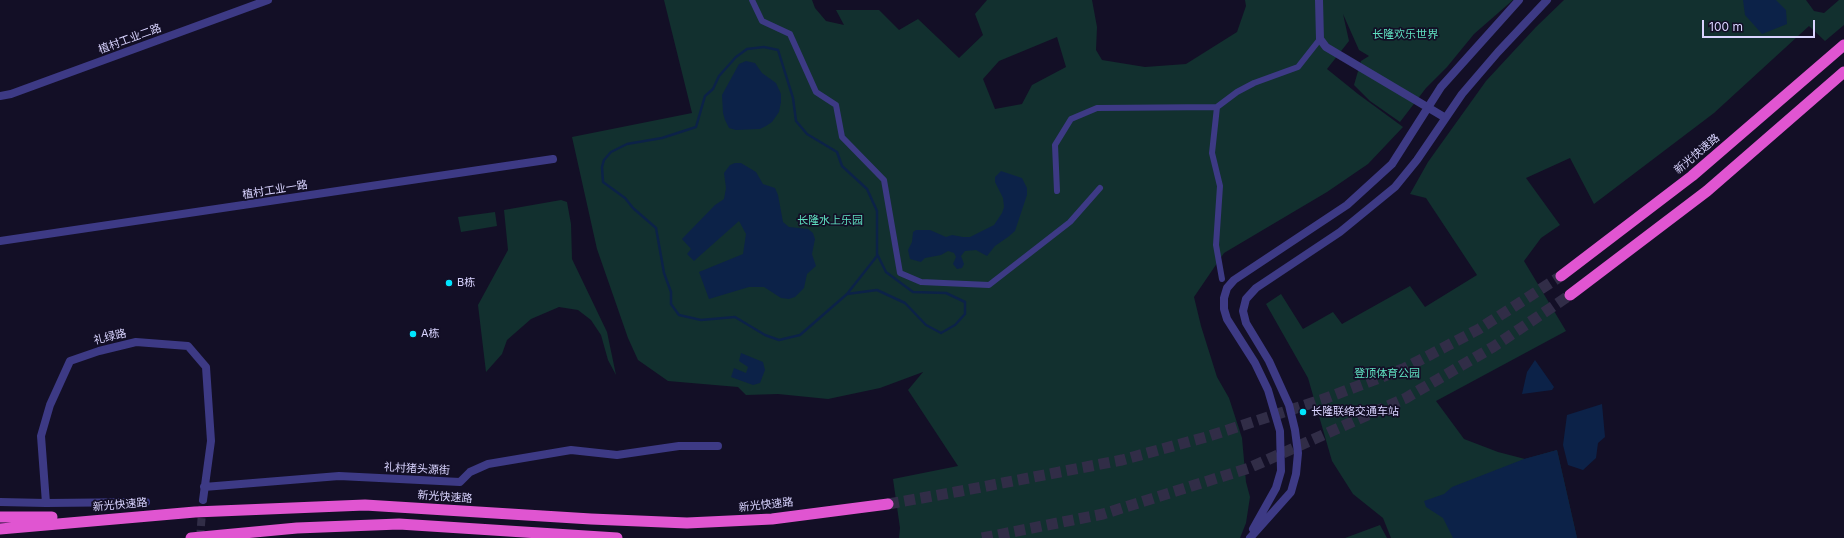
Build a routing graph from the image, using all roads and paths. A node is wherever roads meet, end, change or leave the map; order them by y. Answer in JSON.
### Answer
{"nodes":[{"id":1,"x":268,"y":0,"type":"edge"},
{"id":2,"x":752,"y":0,"type":"edge"},
{"id":3,"x":1319,"y":0,"type":"edge"},
{"id":4,"x":1519,"y":0,"type":"edge"},
{"id":5,"x":1547,"y":0,"type":"edge"},
{"id":6,"x":1320,"y":39,"type":"junction"},
{"id":7,"x":1844,"y":42,"type":"edge"},
{"id":8,"x":1844,"y":45,"type":"edge"},
{"id":9,"x":1828,"y":58,"type":"junction"},
{"id":10,"x":1844,"y":72,"type":"edge"},
{"id":11,"x":1844,"y":78,"type":"edge"},
{"id":12,"x":0,"y":96,"type":"edge"},
{"id":13,"x":1807,"y":105,"type":"junction"},
{"id":14,"x":1217,"y":107,"type":"junction"},
{"id":15,"x":1429,"y":107,"type":"junction"},
{"id":16,"x":1444,"y":117,"type":"junction"},
{"id":17,"x":553,"y":159,"type":"dead end"},
{"id":18,"x":1100,"y":188,"type":"dead end"},
{"id":19,"x":1057,"y":191,"type":"dead end"},
{"id":20,"x":0,"y":241,"type":"edge"},
{"id":21,"x":1561,"y":276,"type":"tunnel mouth"},
{"id":22,"x":1222,"y":279,"type":"dead end"},
{"id":23,"x":1570,"y":295,"type":"tunnel mouth"},
{"id":24,"x":718,"y":446,"type":"dead end"},
{"id":25,"x":204,"y":487,"type":"junction"},
{"id":26,"x":203,"y":500,"type":"tunnel mouth"},
{"id":27,"x":0,"y":502,"type":"edge"},
{"id":28,"x":146,"y":502,"type":"dead end"},
{"id":29,"x":46,"y":503,"type":"junction"},
{"id":30,"x":888,"y":504,"type":"tunnel mouth"},
{"id":31,"x":0,"y":517,"type":"edge"},
{"id":32,"x":121,"y":517,"type":"junction"},
{"id":33,"x":342,"y":526,"type":"junction"},
{"id":34,"x":0,"y":529,"type":"edge"},
{"id":35,"x":191,"y":538,"type":"edge"},
{"id":36,"x":262,"y":538,"type":"edge"},
{"id":37,"x":617,"y":538,"type":"edge"},
{"id":38,"x":1249,"y":538,"type":"edge"}],
"edges":[{"from":1,"to":12,"type":"street","name":"植村工业二路"},
{"from":2,"to":18,"type":"street"},
{"from":3,"to":6,"type":"street"},
{"from":4,"to":15,"type":"street"},
{"from":5,"to":16,"type":"street"},
{"from":6,"to":14,"type":"street"},
{"from":6,"to":15,"type":"street"},
{"from":7,"to":9,"type":"highway"},
{"from":8,"to":9,"type":"highway","name":"新光快速路"},
{"from":9,"to":21,"type":"highway","name":"新光快速路"},
{"from":10,"to":13,"type":"highway"},
{"from":11,"to":13,"type":"highway"},
{"from":13,"to":23,"type":"highway"},
{"from":14,"to":19,"type":"street"},
{"from":14,"to":22,"type":"street"},
{"from":15,"to":16,"type":"street"},
{"from":15,"to":38,"type":"street"},
{"from":16,"to":38,"type":"street"},
{"from":17,"to":20,"type":"street","name":"植村工业一路"},
{"from":24,"to":25,"type":"street","name":"礼村猪头源街"},
{"from":25,"to":26,"type":"street","name":"礼绿路"},
{"from":25,"to":29,"type":"street","name":"礼绿路"},
{"from":27,"to":29,"type":"street"},
{"from":28,"to":29,"type":"street"},
{"from":30,"to":32,"type":"highway","name":"新光快速路"},
{"from":31,"to":32,"type":"highway"},
{"from":32,"to":34,"type":"highway","name":"新光快速路"},
{"from":33,"to":35,"type":"highway"},
{"from":33,"to":36,"type":"highway"},
{"from":33,"to":37,"type":"highway"}]}
